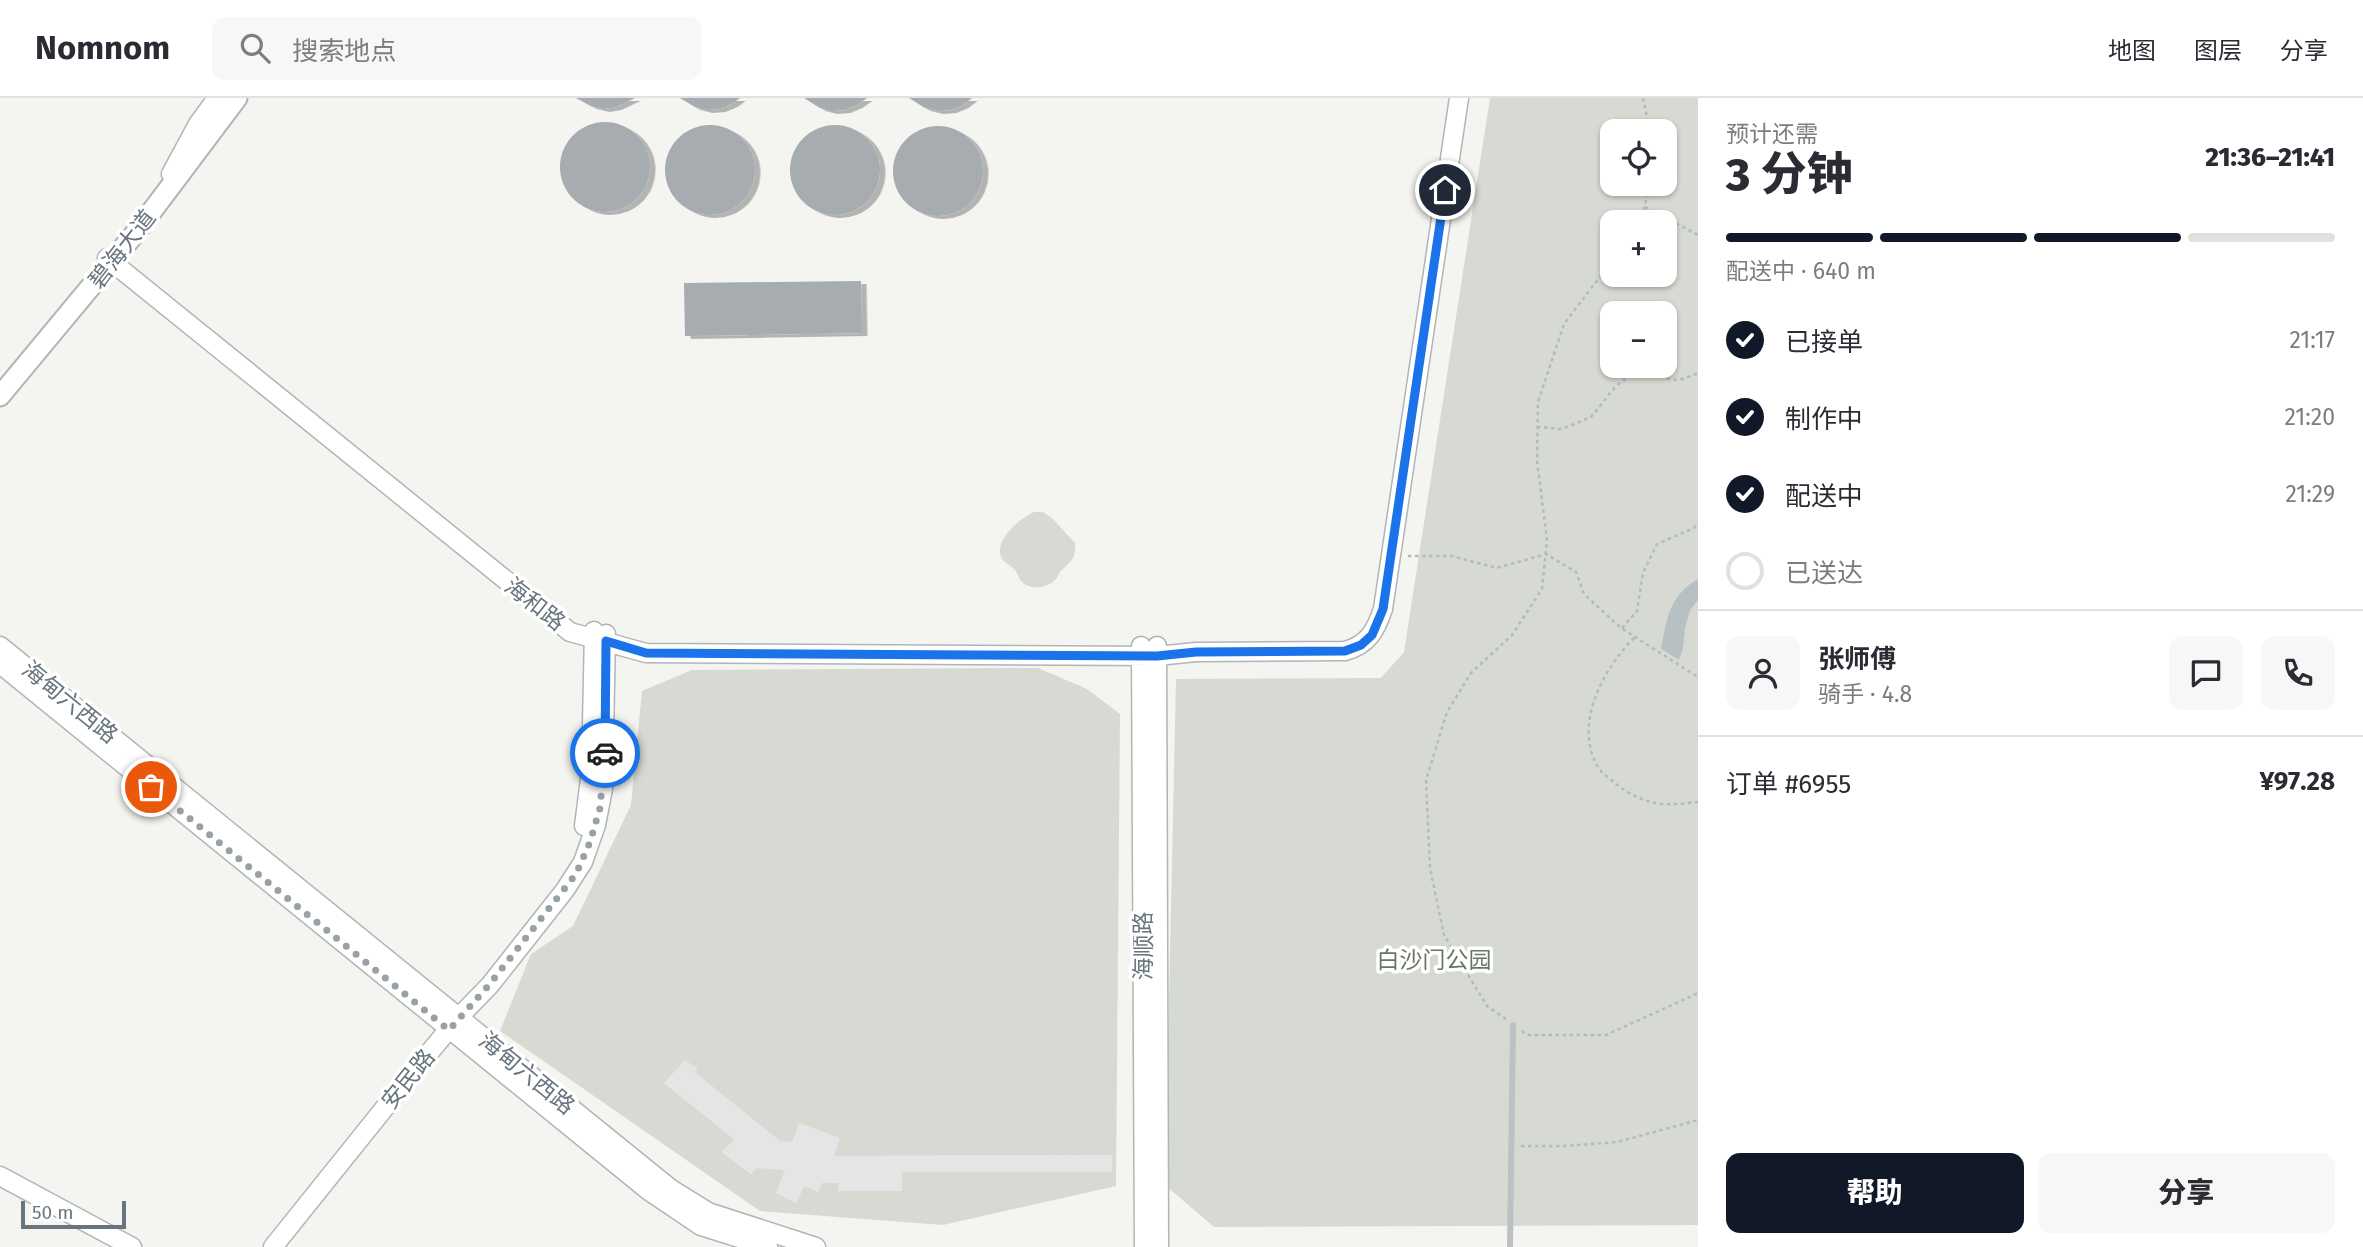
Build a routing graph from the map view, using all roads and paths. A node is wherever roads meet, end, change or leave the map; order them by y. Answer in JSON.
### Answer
{"nodes":[{"id":1,"x":218,"y":98,"type":"edge"},
{"id":2,"x":228,"y":98,"type":"edge"},
{"id":3,"x":237,"y":98,"type":"edge"},
{"id":4,"x":1452,"y":98,"type":"edge"},
{"id":5,"x":1459,"y":98,"type":"edge"},
{"id":6,"x":1643,"y":98,"type":"edge"},
{"id":7,"x":1647,"y":119,"type":"edge"},
{"id":8,"x":171,"y":174,"type":"junction"},
{"id":9,"x":1646,"y":196,"type":"edge"},
{"id":10,"x":1645,"y":207,"type":"junction"},
{"id":11,"x":1643,"y":210,"type":"edge"},
{"id":12,"x":1698,"y":235,"type":"edge"},
{"id":13,"x":112,"y":257,"type":"junction"},
{"id":14,"x":1600,"y":277,"type":"edge"},
{"id":15,"x":1698,"y":373,"type":"edge"},
{"id":16,"x":0,"y":385,"type":"edge"},
{"id":17,"x":0,"y":396,"type":"edge"},
{"id":18,"x":1538,"y":427,"type":"junction"},
{"id":19,"x":1698,"y":523,"type":"edge"},
{"id":20,"x":1546,"y":554,"type":"junction"},
{"id":21,"x":1405,"y":556,"type":"dead end"},
{"id":22,"x":1621,"y":628,"type":"junction"},
{"id":23,"x":600,"y":636,"type":"junction"},
{"id":24,"x":1635,"y":637,"type":"junction"},
{"id":25,"x":0,"y":646,"type":"edge"},
{"id":26,"x":1149,"y":651,"type":"junction"},
{"id":27,"x":0,"y":664,"type":"edge"},
{"id":28,"x":1698,"y":677,"type":"edge"},
{"id":29,"x":1698,"y":802,"type":"edge"},
{"id":30,"x":1698,"y":993,"type":"edge"},
{"id":31,"x":451,"y":1022,"type":"junction"},
{"id":32,"x":1513,"y":1025,"type":"junction"},
{"id":33,"x":1698,"y":1120,"type":"edge"},
{"id":34,"x":1511,"y":1146,"type":"junction"},
{"id":35,"x":0,"y":1176,"type":"edge"},
{"id":36,"x":0,"y":1183,"type":"edge"},
{"id":37,"x":746,"y":1238,"type":"edge"},
{"id":38,"x":774,"y":1243,"type":"edge"},
{"id":39,"x":121,"y":1247,"type":"edge"},
{"id":40,"x":131,"y":1247,"type":"edge"},
{"id":41,"x":266,"y":1247,"type":"edge"},
{"id":42,"x":273,"y":1247,"type":"edge"},
{"id":43,"x":816,"y":1247,"type":"edge"},
{"id":44,"x":1144,"y":1247,"type":"edge"},
{"id":45,"x":1159,"y":1247,"type":"edge"},
{"id":46,"x":1510,"y":1247,"type":"edge"}],
"edges":[{"from":1,"to":8,"type":"street"},
{"from":2,"to":8,"type":"main road","name":"碧海大道"},
{"from":3,"to":13,"type":"main road","name":"碧海大道"},
{"from":4,"to":26,"type":"street"},
{"from":5,"to":26,"type":"street"},
{"from":6,"to":7,"type":"path"},
{"from":8,"to":13,"type":"main road","name":"碧海大道"},
{"from":9,"to":10,"type":"path"},
{"from":10,"to":11,"type":"path"},
{"from":10,"to":12,"type":"path"},
{"from":13,"to":16,"type":"main road","name":"碧海大道"},
{"from":13,"to":17,"type":"main road","name":"碧海大道"},
{"from":13,"to":23,"type":"street","name":"海和路"},
{"from":14,"to":18,"type":"path"},
{"from":15,"to":18,"type":"path"},
{"from":18,"to":20,"type":"path"},
{"from":19,"to":22,"type":"path"},
{"from":20,"to":21,"type":"path"},
{"from":20,"to":22,"type":"path"},
{"from":20,"to":32,"type":"path"},
{"from":22,"to":24,"type":"path"},
{"from":23,"to":26,"type":"street","name":"海和路"},
{"from":23,"to":31,"type":"street","name":"安民路"},
{"from":24,"to":28,"type":"path"},
{"from":24,"to":29,"type":"path"},
{"from":25,"to":31,"type":"street","name":"海甸六西路"},
{"from":26,"to":44,"type":"street","name":"海顺路"},
{"from":26,"to":45,"type":"street","name":"海顺路"},
{"from":27,"to":31,"type":"street","name":"海甸六西路"},
{"from":30,"to":32,"type":"path"},
{"from":31,"to":37,"type":"street","name":"海甸六西路"},
{"from":31,"to":41,"type":"street","name":"安民路"},
{"from":31,"to":42,"type":"street","name":"安民路"},
{"from":32,"to":34,"type":"lane"},
{"from":33,"to":34,"type":"path"},
{"from":34,"to":46,"type":"lane"},
{"from":35,"to":40,"type":"street"},
{"from":36,"to":39,"type":"street"},
{"from":37,"to":38,"type":"street","name":"海甸六西路"},
{"from":38,"to":43,"type":"street","name":"海甸六西路"}]}
